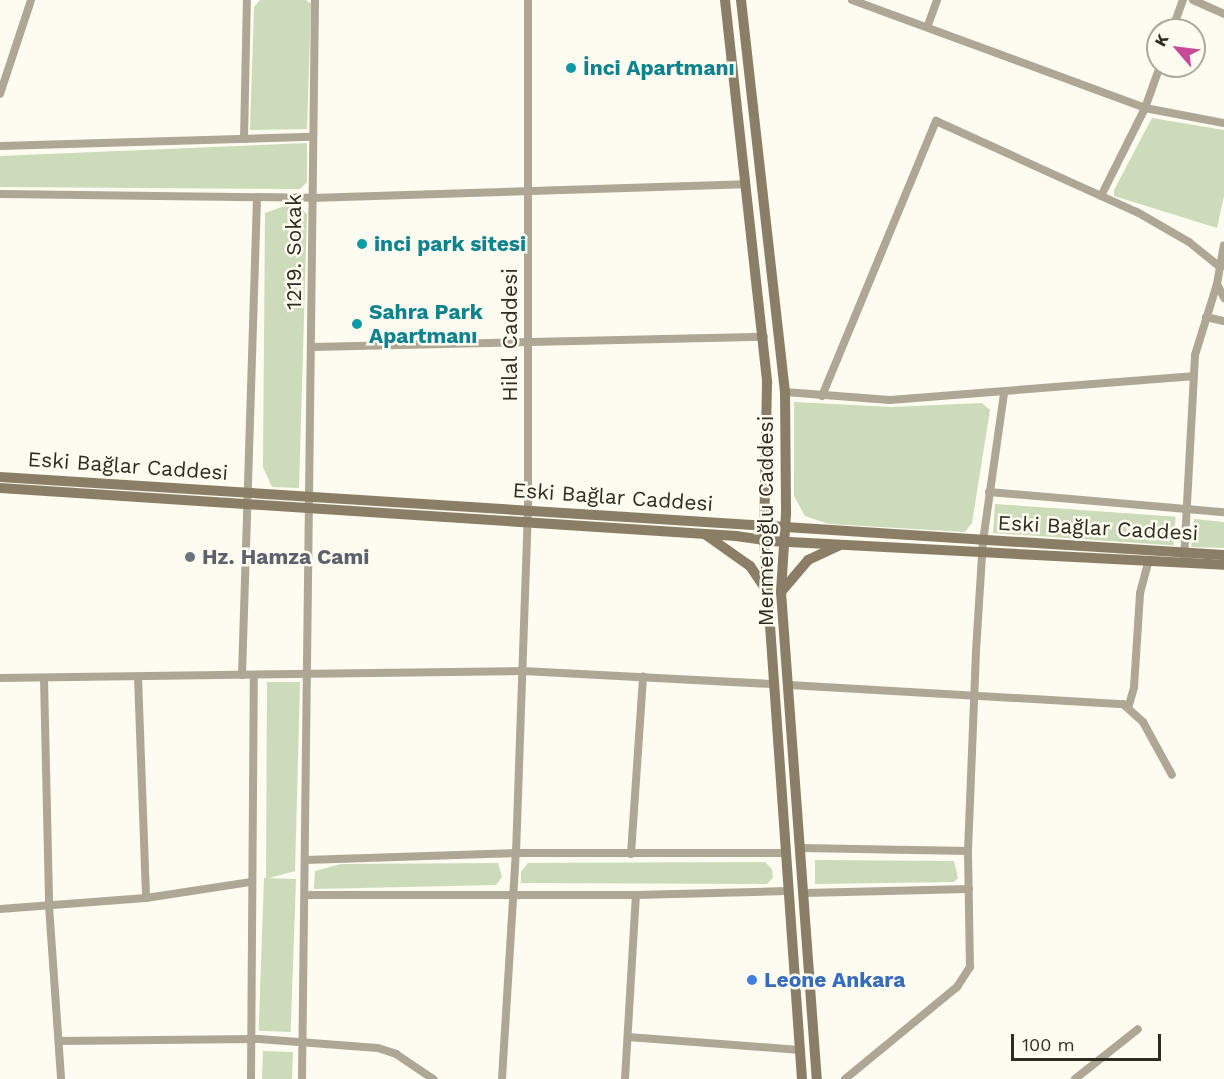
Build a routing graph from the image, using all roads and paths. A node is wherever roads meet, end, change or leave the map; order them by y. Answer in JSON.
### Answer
{"nodes":[{"id":1,"x":31,"y":0,"type":"edge"},
{"id":2,"x":247,"y":0,"type":"edge"},
{"id":3,"x":315,"y":0,"type":"edge"},
{"id":4,"x":528,"y":0,"type":"edge"},
{"id":5,"x":725,"y":0,"type":"edge"},
{"id":6,"x":741,"y":0,"type":"edge"},
{"id":7,"x":852,"y":0,"type":"edge"},
{"id":8,"x":937,"y":0,"type":"edge"},
{"id":9,"x":1183,"y":0,"type":"edge"},
{"id":10,"x":1193,"y":0,"type":"edge"},
{"id":11,"x":1224,"y":14,"type":"edge"},
{"id":12,"x":1176,"y":18,"type":"edge"},
{"id":13,"x":928,"y":26,"type":"junction"},
{"id":14,"x":1156,"y":78,"type":"edge"},
{"id":15,"x":0,"y":94,"type":"edge"},
{"id":16,"x":1145,"y":108,"type":"junction"},
{"id":17,"x":1224,"y":123,"type":"edge"},
{"id":18,"x":312,"y":137,"type":"junction"},
{"id":19,"x":244,"y":139,"type":"junction"},
{"id":20,"x":0,"y":146,"type":"edge"},
{"id":21,"x":745,"y":184,"type":"junction"},
{"id":22,"x":528,"y":191,"type":"junction"},
{"id":23,"x":0,"y":194,"type":"edge"},
{"id":24,"x":1101,"y":196,"type":"junction"},
{"id":25,"x":257,"y":197,"type":"junction"},
{"id":26,"x":311,"y":198,"type":"junction"},
{"id":27,"x":1224,"y":246,"type":"edge"},
{"id":28,"x":1220,"y":267,"type":"junction"},
{"id":29,"x":1217,"y":284,"type":"junction"},
{"id":30,"x":1224,"y":298,"type":"edge"},
{"id":31,"x":1206,"y":317,"type":"junction"},
{"id":32,"x":1224,"y":321,"type":"edge"},
{"id":33,"x":764,"y":337,"type":"junction"},
{"id":34,"x":528,"y":340,"type":"junction"},
{"id":35,"x":313,"y":347,"type":"junction"},
{"id":36,"x":1192,"y":376,"type":"junction"},
{"id":37,"x":785,"y":392,"type":"junction"},
{"id":38,"x":1004,"y":393,"type":"junction"},
{"id":39,"x":822,"y":396,"type":"junction"},
{"id":40,"x":0,"y":477,"type":"edge"},
{"id":41,"x":0,"y":488,"type":"edge"},
{"id":42,"x":989,"y":492,"type":"junction"},
{"id":43,"x":250,"y":498,"type":"junction"},
{"id":44,"x":311,"y":503,"type":"junction"},
{"id":45,"x":1186,"y":508,"type":"junction"},
{"id":46,"x":1224,"y":512,"type":"edge"},
{"id":47,"x":528,"y":516,"type":"junction"},
{"id":48,"x":764,"y":524,"type":"junction"},
{"id":49,"x":786,"y":526,"type":"junction"},
{"id":50,"x":703,"y":533,"type":"junction"},
{"id":51,"x":764,"y":540,"type":"junction"},
{"id":52,"x":785,"y":541,"type":"junction"},
{"id":53,"x":844,"y":543,"type":"junction"},
{"id":54,"x":982,"y":546,"type":"junction"},
{"id":55,"x":1224,"y":555,"type":"edge"},
{"id":56,"x":1184,"y":557,"type":"junction"},
{"id":57,"x":1149,"y":560,"type":"junction"},
{"id":58,"x":1224,"y":565,"type":"edge"},
{"id":59,"x":766,"y":591,"type":"junction"},
{"id":60,"x":781,"y":592,"type":"junction"},
{"id":61,"x":523,"y":670,"type":"junction"},
{"id":62,"x":307,"y":674,"type":"junction"},
{"id":63,"x":242,"y":675,"type":"junction"},
{"id":64,"x":254,"y":675,"type":"junction"},
{"id":65,"x":643,"y":676,"type":"junction"},
{"id":66,"x":138,"y":677,"type":"junction"},
{"id":67,"x":0,"y":678,"type":"edge"},
{"id":68,"x":44,"y":679,"type":"junction"},
{"id":69,"x":771,"y":684,"type":"junction"},
{"id":70,"x":789,"y":685,"type":"junction"},
{"id":71,"x":974,"y":696,"type":"junction"},
{"id":72,"x":1129,"y":705,"type":"junction"},
{"id":73,"x":1172,"y":774,"type":"dead end"},
{"id":74,"x":801,"y":848,"type":"junction"},
{"id":75,"x":968,"y":851,"type":"junction"},
{"id":76,"x":516,"y":853,"type":"junction"},
{"id":77,"x":783,"y":853,"type":"junction"},
{"id":78,"x":632,"y":854,"type":"junction"},
{"id":79,"x":306,"y":860,"type":"junction"},
{"id":80,"x":250,"y":882,"type":"junction"},
{"id":81,"x":969,"y":889,"type":"junction"},
{"id":82,"x":786,"y":891,"type":"junction"},
{"id":83,"x":805,"y":893,"type":"junction"},
{"id":84,"x":514,"y":894,"type":"junction"},
{"id":85,"x":305,"y":895,"type":"junction"},
{"id":86,"x":636,"y":895,"type":"junction"},
{"id":87,"x":146,"y":898,"type":"junction"},
{"id":88,"x":49,"y":906,"type":"junction"},
{"id":89,"x":0,"y":909,"type":"edge"},
{"id":90,"x":1138,"y":1029,"type":"dead end"},
{"id":91,"x":628,"y":1037,"type":"junction"},
{"id":92,"x":250,"y":1040,"type":"junction"},
{"id":93,"x":60,"y":1041,"type":"junction"},
{"id":94,"x":302,"y":1042,"type":"junction"},
{"id":95,"x":800,"y":1050,"type":"junction"},
{"id":96,"x":61,"y":1079,"type":"edge"},
{"id":97,"x":251,"y":1079,"type":"edge"},
{"id":98,"x":302,"y":1079,"type":"edge"},
{"id":99,"x":433,"y":1079,"type":"edge"},
{"id":100,"x":502,"y":1079,"type":"edge"},
{"id":101,"x":625,"y":1079,"type":"edge"},
{"id":102,"x":802,"y":1079,"type":"edge"},
{"id":103,"x":816,"y":1079,"type":"edge"},
{"id":104,"x":845,"y":1079,"type":"edge"},
{"id":105,"x":1075,"y":1079,"type":"edge"}],
"edges":[{"from":1,"to":15,"type":"street"},
{"from":2,"to":19,"type":"street"},
{"from":3,"to":18,"type":"street","name":"1219. Sokak"},
{"from":4,"to":22,"type":"street","name":"Hilal Caddesi"},
{"from":5,"to":21,"type":"main road","name":"Mermeroğlu Caddesi"},
{"from":6,"to":37,"type":"main road","name":"Mermeroğlu Caddesi"},
{"from":7,"to":13,"type":"street"},
{"from":8,"to":13,"type":"street"},
{"from":9,"to":12,"type":"street"},
{"from":10,"to":11,"type":"street"},
{"from":13,"to":16,"type":"street"},
{"from":14,"to":16,"type":"street"},
{"from":16,"to":17,"type":"street"},
{"from":16,"to":24,"type":"street"},
{"from":18,"to":19,"type":"street"},
{"from":18,"to":26,"type":"street","name":"1219. Sokak"},
{"from":19,"to":20,"type":"street"},
{"from":21,"to":22,"type":"street"},
{"from":21,"to":33,"type":"main road","name":"Mermeroğlu Caddesi"},
{"from":22,"to":26,"type":"street"},
{"from":22,"to":34,"type":"street","name":"Hilal Caddesi"},
{"from":23,"to":25,"type":"street"},
{"from":24,"to":28,"type":"street"},
{"from":24,"to":39,"type":"street"},
{"from":25,"to":26,"type":"street"},
{"from":25,"to":43,"type":"street"},
{"from":26,"to":35,"type":"street","name":"1219. Sokak"},
{"from":27,"to":28,"type":"street"},
{"from":28,"to":29,"type":"street"},
{"from":29,"to":30,"type":"street"},
{"from":29,"to":31,"type":"street"},
{"from":31,"to":32,"type":"street"},
{"from":31,"to":36,"type":"street"},
{"from":33,"to":34,"type":"street"},
{"from":33,"to":48,"type":"main road","name":"Mermeroğlu Caddesi"},
{"from":34,"to":35,"type":"street"},
{"from":34,"to":47,"type":"street","name":"Hilal Caddesi"},
{"from":35,"to":44,"type":"street","name":"1219. Sokak"},
{"from":36,"to":38,"type":"street"},
{"from":36,"to":45,"type":"street"},
{"from":37,"to":39,"type":"street"},
{"from":37,"to":49,"type":"main road","name":"Mermeroğlu Caddesi"},
{"from":38,"to":39,"type":"street"},
{"from":38,"to":42,"type":"street"},
{"from":40,"to":43,"type":"main road","name":"Eski Bağlar Caddesi"},
{"from":41,"to":43,"type":"main road"},
{"from":42,"to":45,"type":"street"},
{"from":42,"to":54,"type":"street"},
{"from":43,"to":44,"type":"main road","name":"Eski Bağlar Caddesi"},
{"from":43,"to":63,"type":"street"},
{"from":44,"to":47,"type":"main road","name":"Eski Bağlar Caddesi"},
{"from":44,"to":62,"type":"street","name":"1219. Sokak"},
{"from":45,"to":46,"type":"street"},
{"from":45,"to":56,"type":"street"},
{"from":47,"to":48,"type":"main road","name":"Eski Bağlar Caddesi"},
{"from":47,"to":50,"type":"main road","name":"Eski Bağlar Caddesi"},
{"from":47,"to":61,"type":"street","name":"Hilal Caddesi"},
{"from":48,"to":49,"type":"main road","name":"Eski Bağlar Caddesi"},
{"from":48,"to":51,"type":"main road","name":"Mermeroğlu Caddesi"},
{"from":49,"to":52,"type":"main road","name":"Mermeroğlu Caddesi"},
{"from":49,"to":54,"type":"main road","name":"Eski Bağlar Caddesi"},
{"from":50,"to":51,"type":"main road","name":"Eski Bağlar Caddesi"},
{"from":50,"to":59,"type":"main road"},
{"from":51,"to":52,"type":"main road","name":"Eski Bağlar Caddesi"},
{"from":51,"to":59,"type":"main road","name":"Mermeroğlu Caddesi"},
{"from":52,"to":53,"type":"main road","name":"Eski Bağlar Caddesi"},
{"from":52,"to":60,"type":"main road","name":"Mermeroğlu Caddesi"},
{"from":53,"to":54,"type":"main road","name":"Eski Bağlar Caddesi"},
{"from":53,"to":60,"type":"main road"},
{"from":54,"to":56,"type":"main road","name":"Eski Bağlar Caddesi"},
{"from":54,"to":57,"type":"main road","name":"Eski Bağlar Caddesi"},
{"from":54,"to":71,"type":"street"},
{"from":55,"to":56,"type":"main road","name":"Eski Bağlar Caddesi"},
{"from":56,"to":57,"type":"main road","name":"Eski Bağlar Caddesi"},
{"from":56,"to":58,"type":"main road","name":"Eski Bağlar Caddesi"},
{"from":57,"to":72,"type":"street"},
{"from":59,"to":69,"type":"main road","name":"Mermeroğlu Caddesi"},
{"from":60,"to":70,"type":"main road","name":"Mermeroğlu Caddesi"},
{"from":61,"to":62,"type":"street"},
{"from":61,"to":65,"type":"street"},
{"from":61,"to":76,"type":"street","name":"Hilal Caddesi"},
{"from":62,"to":64,"type":"street"},
{"from":62,"to":79,"type":"street","name":"1219. Sokak"},
{"from":63,"to":64,"type":"street"},
{"from":63,"to":66,"type":"street"},
{"from":64,"to":80,"type":"street"},
{"from":65,"to":69,"type":"street"},
{"from":65,"to":78,"type":"street"},
{"from":66,"to":68,"type":"street"},
{"from":66,"to":87,"type":"street"},
{"from":67,"to":68,"type":"street"},
{"from":68,"to":88,"type":"street"},
{"from":69,"to":77,"type":"main road","name":"Mermeroğlu Caddesi"},
{"from":70,"to":71,"type":"street"},
{"from":70,"to":74,"type":"main road","name":"Mermeroğlu Caddesi"},
{"from":71,"to":72,"type":"street"},
{"from":71,"to":75,"type":"street"},
{"from":72,"to":73,"type":"street"},
{"from":74,"to":75,"type":"street"},
{"from":74,"to":83,"type":"main road","name":"Mermeroğlu Caddesi"},
{"from":75,"to":81,"type":"street"},
{"from":76,"to":78,"type":"street"},
{"from":76,"to":79,"type":"street"},
{"from":76,"to":84,"type":"street","name":"Hilal Caddesi"},
{"from":77,"to":78,"type":"street"},
{"from":77,"to":82,"type":"main road","name":"Mermeroğlu Caddesi"},
{"from":79,"to":85,"type":"street","name":"1219. Sokak"},
{"from":80,"to":87,"type":"street"},
{"from":80,"to":92,"type":"street"},
{"from":81,"to":83,"type":"street"},
{"from":81,"to":104,"type":"street"},
{"from":82,"to":86,"type":"street"},
{"from":82,"to":95,"type":"main road","name":"Mermeroğlu Caddesi"},
{"from":83,"to":103,"type":"main road","name":"Mermeroğlu Caddesi"},
{"from":84,"to":85,"type":"street"},
{"from":84,"to":86,"type":"street"},
{"from":84,"to":100,"type":"street","name":"Hilal Caddesi"},
{"from":85,"to":94,"type":"street","name":"1219. Sokak"},
{"from":86,"to":91,"type":"street"},
{"from":87,"to":88,"type":"street"},
{"from":88,"to":89,"type":"street"},
{"from":88,"to":93,"type":"street"},
{"from":90,"to":105,"type":"street"},
{"from":91,"to":95,"type":"street"},
{"from":91,"to":101,"type":"street"},
{"from":92,"to":93,"type":"street"},
{"from":92,"to":94,"type":"street"},
{"from":92,"to":97,"type":"street"},
{"from":93,"to":96,"type":"street"},
{"from":94,"to":98,"type":"street","name":"1219. Sokak"},
{"from":94,"to":99,"type":"street"},
{"from":95,"to":102,"type":"main road","name":"Mermeroğlu Caddesi"}]}
